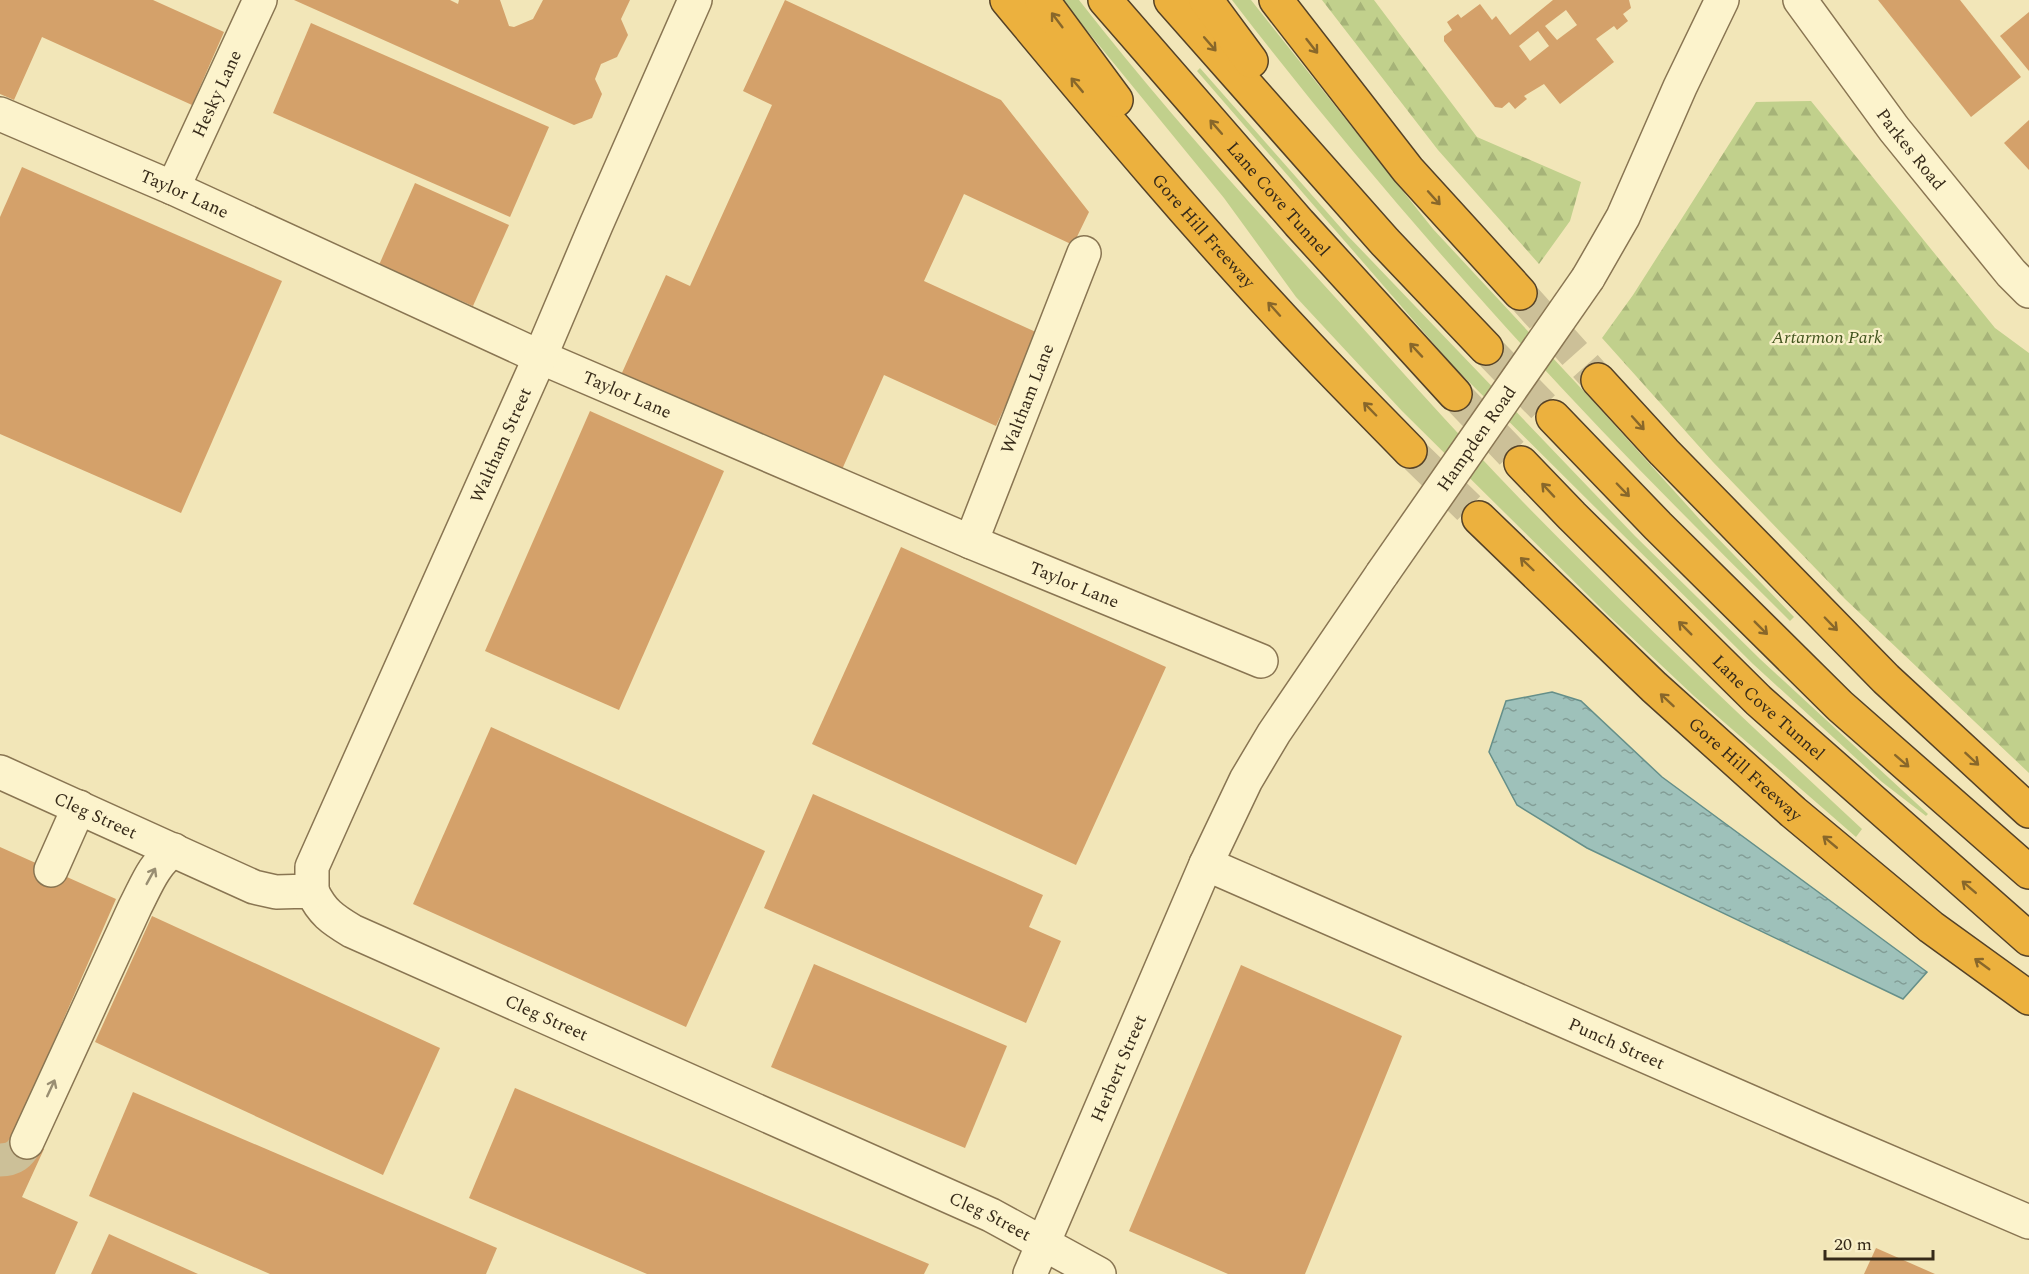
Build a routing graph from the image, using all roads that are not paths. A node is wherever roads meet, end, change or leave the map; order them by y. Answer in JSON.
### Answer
{"nodes":[{"id":1,"x":260,"y":0,"type":"edge"},
{"id":2,"x":695,"y":0,"type":"edge"},
{"id":3,"x":1007,"y":0,"type":"edge"},
{"id":4,"x":1042,"y":0,"type":"edge"},
{"id":5,"x":1106,"y":0,"type":"edge"},
{"id":6,"x":1171,"y":0,"type":"edge"},
{"id":7,"x":1206,"y":0,"type":"edge"},
{"id":8,"x":1276,"y":0,"type":"edge"},
{"id":9,"x":1722,"y":0,"type":"edge"},
{"id":10,"x":1800,"y":0,"type":"edge"},
{"id":11,"x":0,"y":114,"type":"edge"},
{"id":12,"x":174,"y":188,"type":"junction"},
{"id":13,"x":1385,"y":242,"type":"junction"},
{"id":14,"x":1084,"y":253,"type":"dead end"},
{"id":15,"x":1240,"y":271,"type":"junction"},
{"id":16,"x":2029,"y":291,"type":"edge"},
{"id":17,"x":1520,"y":293,"type":"tunnel mouth"},
{"id":18,"x":1486,"y":348,"type":"tunnel mouth"},
{"id":19,"x":540,"y":357,"type":"junction"},
{"id":20,"x":1598,"y":380,"type":"tunnel mouth"},
{"id":21,"x":1455,"y":394,"type":"tunnel mouth"},
{"id":22,"x":1553,"y":417,"type":"tunnel mouth"},
{"id":23,"x":1410,"y":452,"type":"tunnel mouth"},
{"id":24,"x":1521,"y":463,"type":"tunnel mouth"},
{"id":25,"x":1479,"y":518,"type":"tunnel mouth"},
{"id":26,"x":971,"y":542,"type":"junction"},
{"id":27,"x":1261,"y":661,"type":"dead end"},
{"id":28,"x":0,"y":772,"type":"edge"},
{"id":29,"x":79,"y":807,"type":"junction"},
{"id":30,"x":2029,"y":811,"type":"edge"},
{"id":31,"x":174,"y":850,"type":"junction"},
{"id":32,"x":1206,"y":864,"type":"junction"},
{"id":33,"x":51,"y":870,"type":"dead end"},
{"id":34,"x":2029,"y":872,"type":"edge"},
{"id":35,"x":312,"y":891,"type":"junction"},
{"id":36,"x":2029,"y":939,"type":"edge"},
{"id":37,"x":2029,"y":998,"type":"edge"},
{"id":38,"x":27,"y":1142,"type":"tunnel mouth"},
{"id":39,"x":2029,"y":1222,"type":"edge"},
{"id":40,"x":1044,"y":1243,"type":"junction"},
{"id":41,"x":1030,"y":1274,"type":"edge"},
{"id":42,"x":1099,"y":1274,"type":"edge"}],
"edges":[{"from":1,"to":12,"type":"street","name":"Hesky Lane"},
{"from":2,"to":19,"type":"street","name":"Waltham Street"},
{"from":15,"to":3,"type":"highway","name":"Gore Hill Freeway","one_way":true},
{"from":15,"to":4,"type":"highway","one_way":true},
{"from":21,"to":5,"type":"highway","name":"Lane Cove Tunnel","one_way":true},
{"from":6,"to":13,"type":"highway","one_way":true},
{"from":7,"to":13,"type":"highway"},
{"from":8,"to":17,"type":"highway","one_way":true},
{"from":9,"to":32,"type":"street","name":"Hampden Road","bridge":true},
{"from":10,"to":16,"type":"street","name":"Parkes Road"},
{"from":11,"to":12,"type":"street","name":"Taylor Lane"},
{"from":12,"to":19,"type":"street","name":"Taylor Lane"},
{"from":13,"to":18,"type":"highway"},
{"from":14,"to":26,"type":"street","name":"Waltham Lane"},
{"from":23,"to":15,"type":"highway","name":"Gore Hill Freeway","one_way":true},
{"from":19,"to":26,"type":"street","name":"Taylor Lane"},
{"from":19,"to":35,"type":"street","name":"Waltham Street"},
{"from":20,"to":30,"type":"highway","one_way":true},
{"from":22,"to":34,"type":"highway","one_way":true},
{"from":36,"to":24,"type":"highway","name":"Lane Cove Tunnel","one_way":true},
{"from":37,"to":25,"type":"highway","name":"Gore Hill Freeway","one_way":true},
{"from":26,"to":27,"type":"street","name":"Taylor Lane"},
{"from":28,"to":29,"type":"street","name":"Cleg Street"},
{"from":29,"to":31,"type":"street","name":"Cleg Street"},
{"from":29,"to":33,"type":"street"},
{"from":31,"to":35,"type":"street","name":"Cleg Street"},
{"from":38,"to":31,"type":"street","one_way":true},
{"from":32,"to":39,"type":"street","name":"Punch Street"},
{"from":32,"to":40,"type":"street","name":"Herbert Street"},
{"from":35,"to":40,"type":"street","name":"Cleg Street"},
{"from":40,"to":41,"type":"street","name":"Herbert Street"},
{"from":40,"to":42,"type":"street","name":"Cleg Street"}]}
